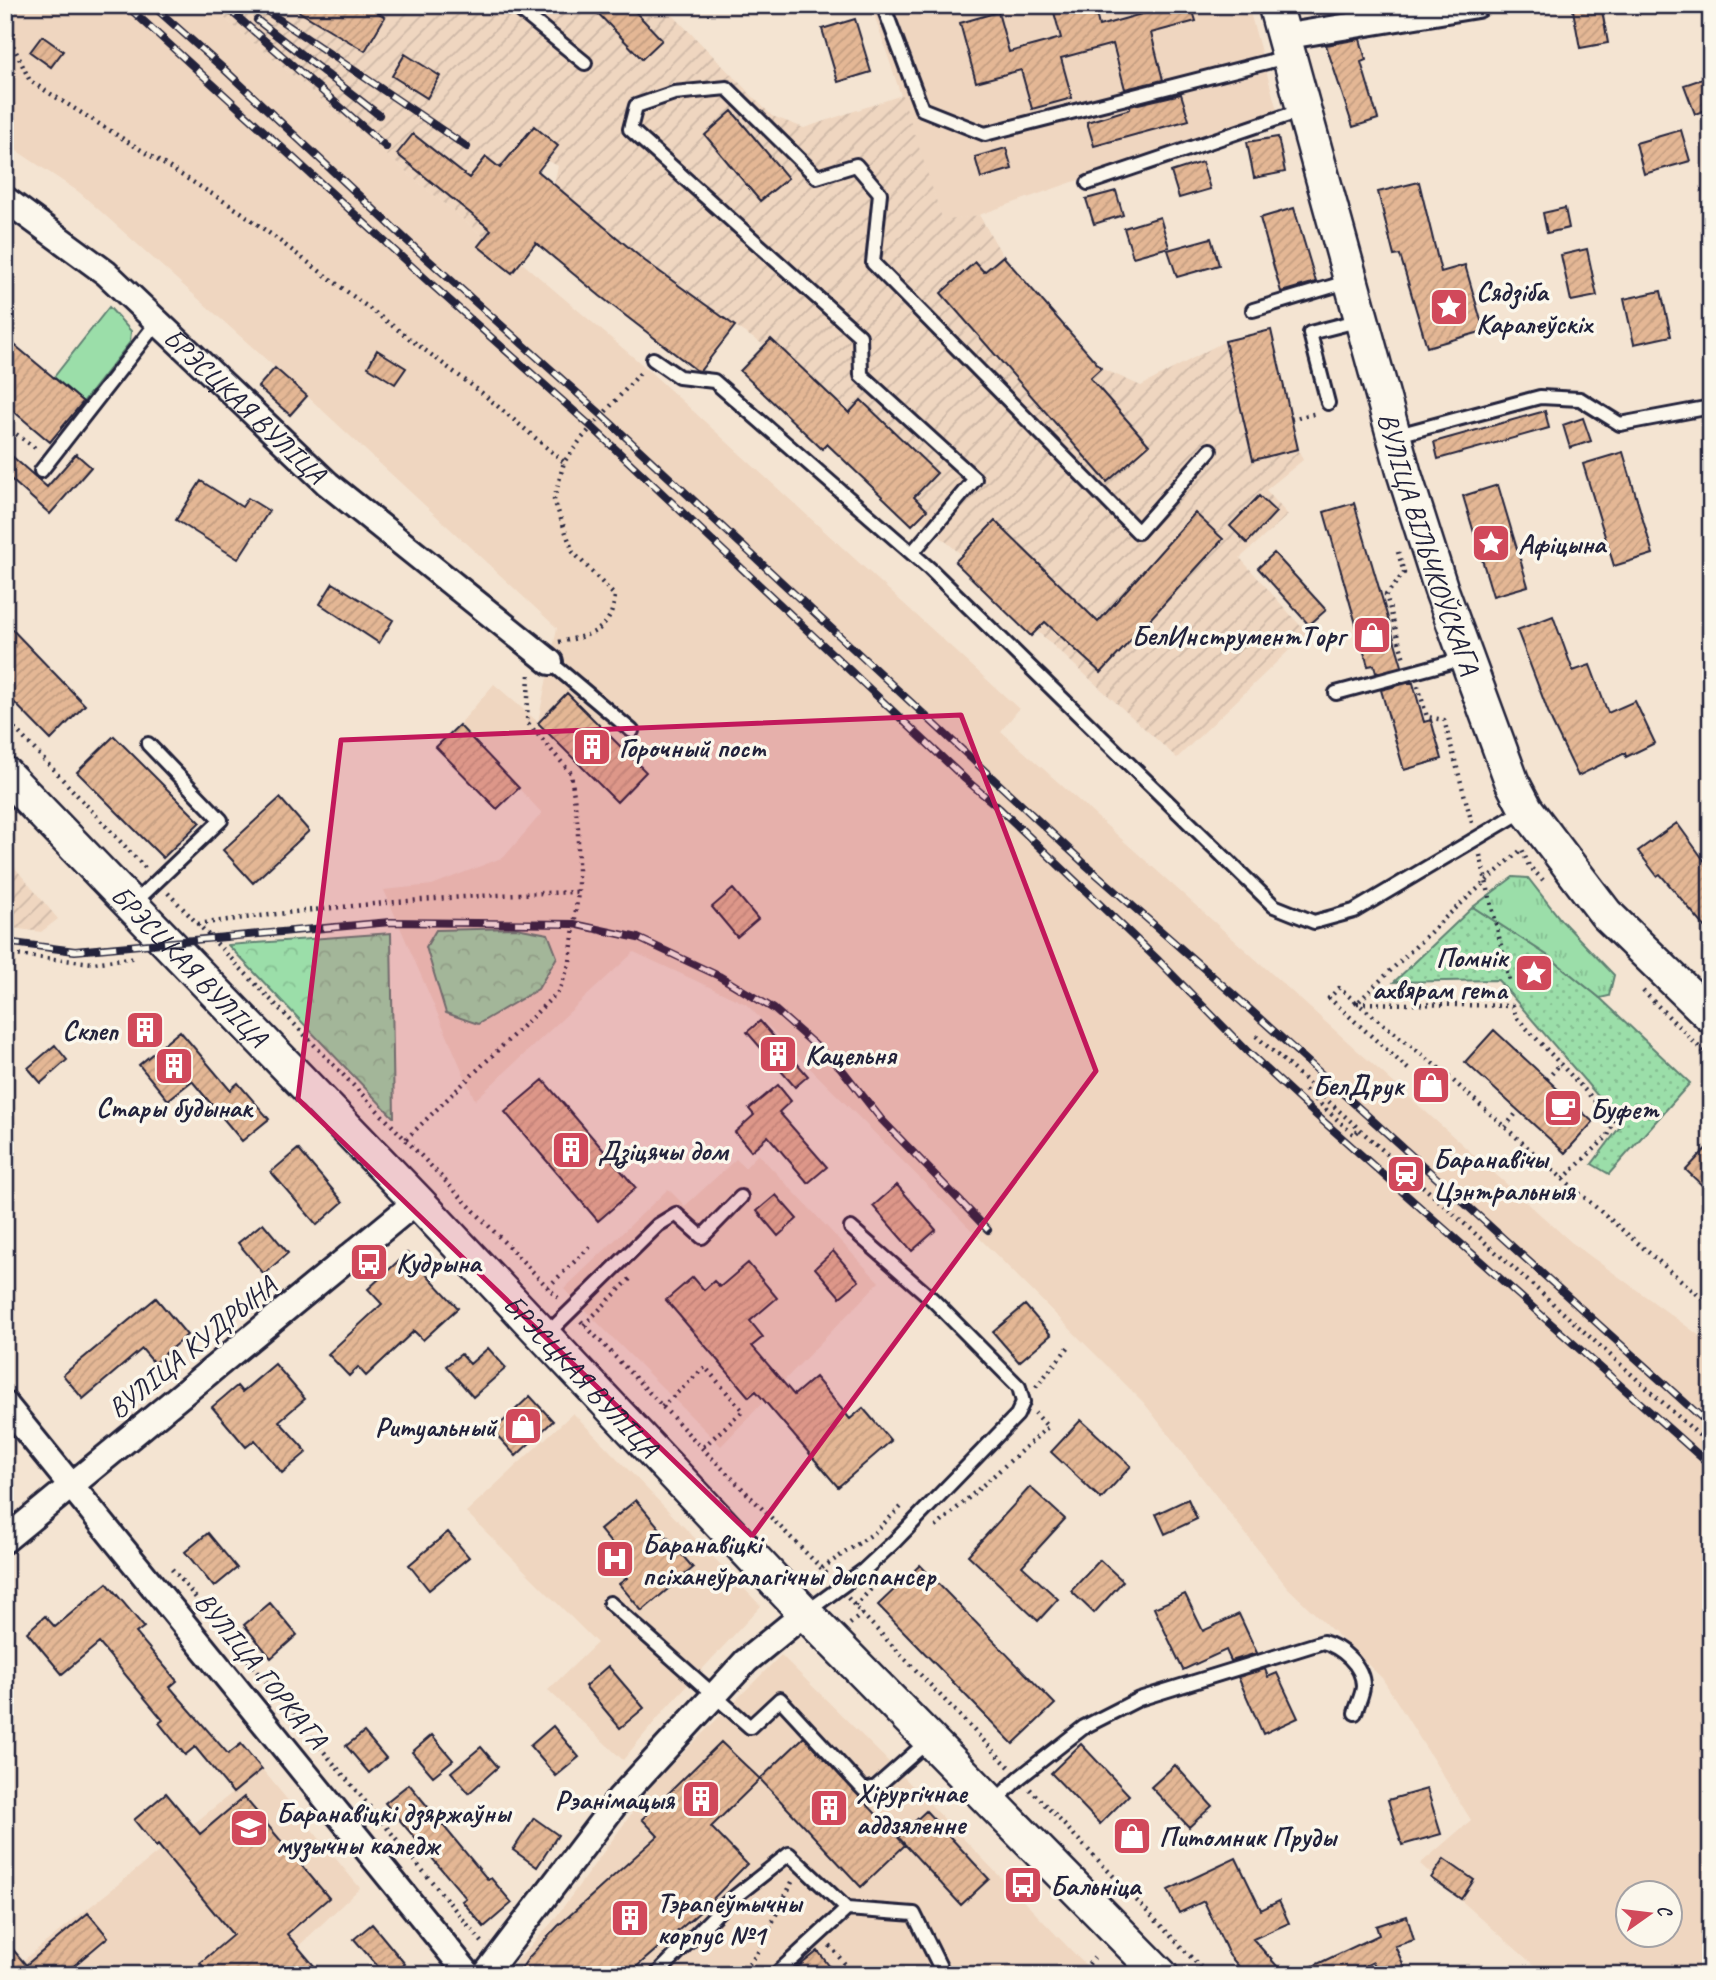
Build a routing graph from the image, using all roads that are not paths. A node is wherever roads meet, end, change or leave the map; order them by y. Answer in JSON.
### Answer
{"nodes":[{"id":1,"x":514,"y":5,"type":"edge"},
{"id":2,"x":883,"y":5,"type":"edge"},
{"id":3,"x":1476,"y":5,"type":"edge"},
{"id":4,"x":1282,"y":33,"type":"edge"},
{"id":5,"x":585,"y":63,"type":"dead end"},
{"id":6,"x":1303,"y":110,"type":"junction"},
{"id":7,"x":1088,"y":183,"type":"dead end"},
{"id":8,"x":5,"y":199,"type":"edge"},
{"id":9,"x":1351,"y":281,"type":"junction"},
{"id":10,"x":1253,"y":310,"type":"dead end"},
{"id":11,"x":1362,"y":320,"type":"junction"},
{"id":12,"x":158,"y":321,"type":"junction"},
{"id":13,"x":653,"y":359,"type":"road end"},
{"id":14,"x":1328,"y":403,"type":"dead end"},
{"id":15,"x":1711,"y":407,"type":"edge"},
{"id":16,"x":1394,"y":436,"type":"junction"},
{"id":17,"x":1210,"y":450,"type":"dead end"},
{"id":18,"x":41,"y":471,"type":"dead end"},
{"id":19,"x":912,"y":552,"type":"junction"},
{"id":20,"x":1466,"y":658,"type":"junction"},
{"id":21,"x":551,"y":662,"type":"joint"},
{"id":22,"x":1336,"y":693,"type":"dead end"},
{"id":23,"x":632,"y":731,"type":"dead end"},
{"id":24,"x":148,"y":744,"type":"dead end"},
{"id":25,"x":5,"y":774,"type":"edge"},
{"id":26,"x":1527,"y":809,"type":"junction"},
{"id":27,"x":131,"y":905,"type":"junction"},
{"id":28,"x":1711,"y":1016,"type":"edge"},
{"id":29,"x":741,"y":1197,"type":"dead end"},
{"id":30,"x":417,"y":1201,"type":"junction"},
{"id":31,"x":851,"y":1228,"type":"dead end"},
{"id":32,"x":545,"y":1337,"type":"junction"},
{"id":33,"x":5,"y":1404,"type":"edge"},
{"id":34,"x":72,"y":1484,"type":"junction"},
{"id":35,"x":5,"y":1540,"type":"edge"},
{"id":36,"x":610,"y":1603,"type":"dead end"},
{"id":37,"x":805,"y":1613,"type":"junction"},
{"id":38,"x":716,"y":1695,"type":"junction"},
{"id":39,"x":1355,"y":1713,"type":"dead end"},
{"id":40,"x":930,"y":1740,"type":"junction"},
{"id":41,"x":993,"y":1804,"type":"junction"},
{"id":42,"x":847,"y":1909,"type":"junction"},
{"id":43,"x":469,"y":1975,"type":"edge"},
{"id":44,"x":485,"y":1975,"type":"edge"},
{"id":45,"x":656,"y":1975,"type":"edge"},
{"id":46,"x":775,"y":1975,"type":"edge"},
{"id":47,"x":944,"y":1975,"type":"edge"},
{"id":48,"x":1161,"y":1975,"type":"edge"}],
"edges":[{"from":1,"to":5,"type":"lane"},
{"from":2,"to":4,"type":"lane"},
{"from":3,"to":4,"type":"street"},
{"from":4,"to":6,"type":"main road","name":"ВУЛІЦА ВІЛЬЧКОЎСКАГА"},
{"from":6,"to":7,"type":"lane"},
{"from":6,"to":9,"type":"main road","name":"ВУЛІЦА ВІЛЬЧКОЎСКАГА"},
{"from":8,"to":12,"type":"street","name":"БРЭСЦКАЯ ВУЛІЦА"},
{"from":9,"to":10,"type":"lane"},
{"from":9,"to":11,"type":"main road","name":"ВУЛІЦА ВІЛЬЧКОЎСКАГА"},
{"from":11,"to":14,"type":"lane"},
{"from":11,"to":16,"type":"main road","name":"ВУЛІЦА ВІЛЬЧКОЎСКАГА"},
{"from":12,"to":18,"type":"lane"},
{"from":12,"to":21,"type":"street","name":"БРЭСЦКАЯ ВУЛІЦА"},
{"from":13,"to":19,"type":"lane"},
{"from":15,"to":16,"type":"lane"},
{"from":16,"to":20,"type":"main road","name":"ВУЛІЦА ВІЛЬЧКОЎСКАГА"},
{"from":17,"to":19,"type":"lane"},
{"from":19,"to":26,"type":"lane"},
{"from":20,"to":22,"type":"lane"},
{"from":20,"to":26,"type":"main road","name":"ВУЛІЦА ВІЛЬЧКОЎСКАГА"},
{"from":21,"to":23,"type":"lane"},
{"from":24,"to":27,"type":"lane"},
{"from":25,"to":27,"type":"main road","name":"БРЭСЦКАЯ ВУЛІЦА"},
{"from":26,"to":28,"type":"main road","name":"ВУЛІЦА ВІЛЬЧКОЎСКАГА"},
{"from":27,"to":30,"type":"main road","name":"БРЭСЦКАЯ ВУЛІЦА"},
{"from":29,"to":32,"type":"lane"},
{"from":30,"to":32,"type":"main road","name":"БРЭСЦКАЯ ВУЛІЦА"},
{"from":30,"to":34,"type":"street","name":"ВУЛІЦА КУДРЫНА"},
{"from":31,"to":37,"type":"lane"},
{"from":32,"to":37,"type":"main road","name":"БРЭСЦКАЯ ВУЛІЦА"},
{"from":33,"to":34,"type":"street","name":"ВУЛІЦА ГОРКАГА"},
{"from":34,"to":35,"type":"street","name":"ВУЛІЦА КУДРЫНА"},
{"from":34,"to":43,"type":"street","name":"ВУЛІЦА ГОРКАГА"},
{"from":36,"to":38,"type":"lane"},
{"from":37,"to":38,"type":"street"},
{"from":37,"to":40,"type":"main road","name":"БРЭСЦКАЯ ВУЛІЦА"},
{"from":38,"to":40,"type":"lane"},
{"from":38,"to":44,"type":"street"},
{"from":39,"to":41,"type":"lane"},
{"from":40,"to":41,"type":"main road","name":"БРЭСЦКАЯ ВУЛІЦА"},
{"from":41,"to":48,"type":"main road","name":"БРЭСЦКАЯ ВУЛІЦА"},
{"from":42,"to":45,"type":"lane"},
{"from":42,"to":46,"type":"lane"},
{"from":42,"to":47,"type":"lane"}]}
